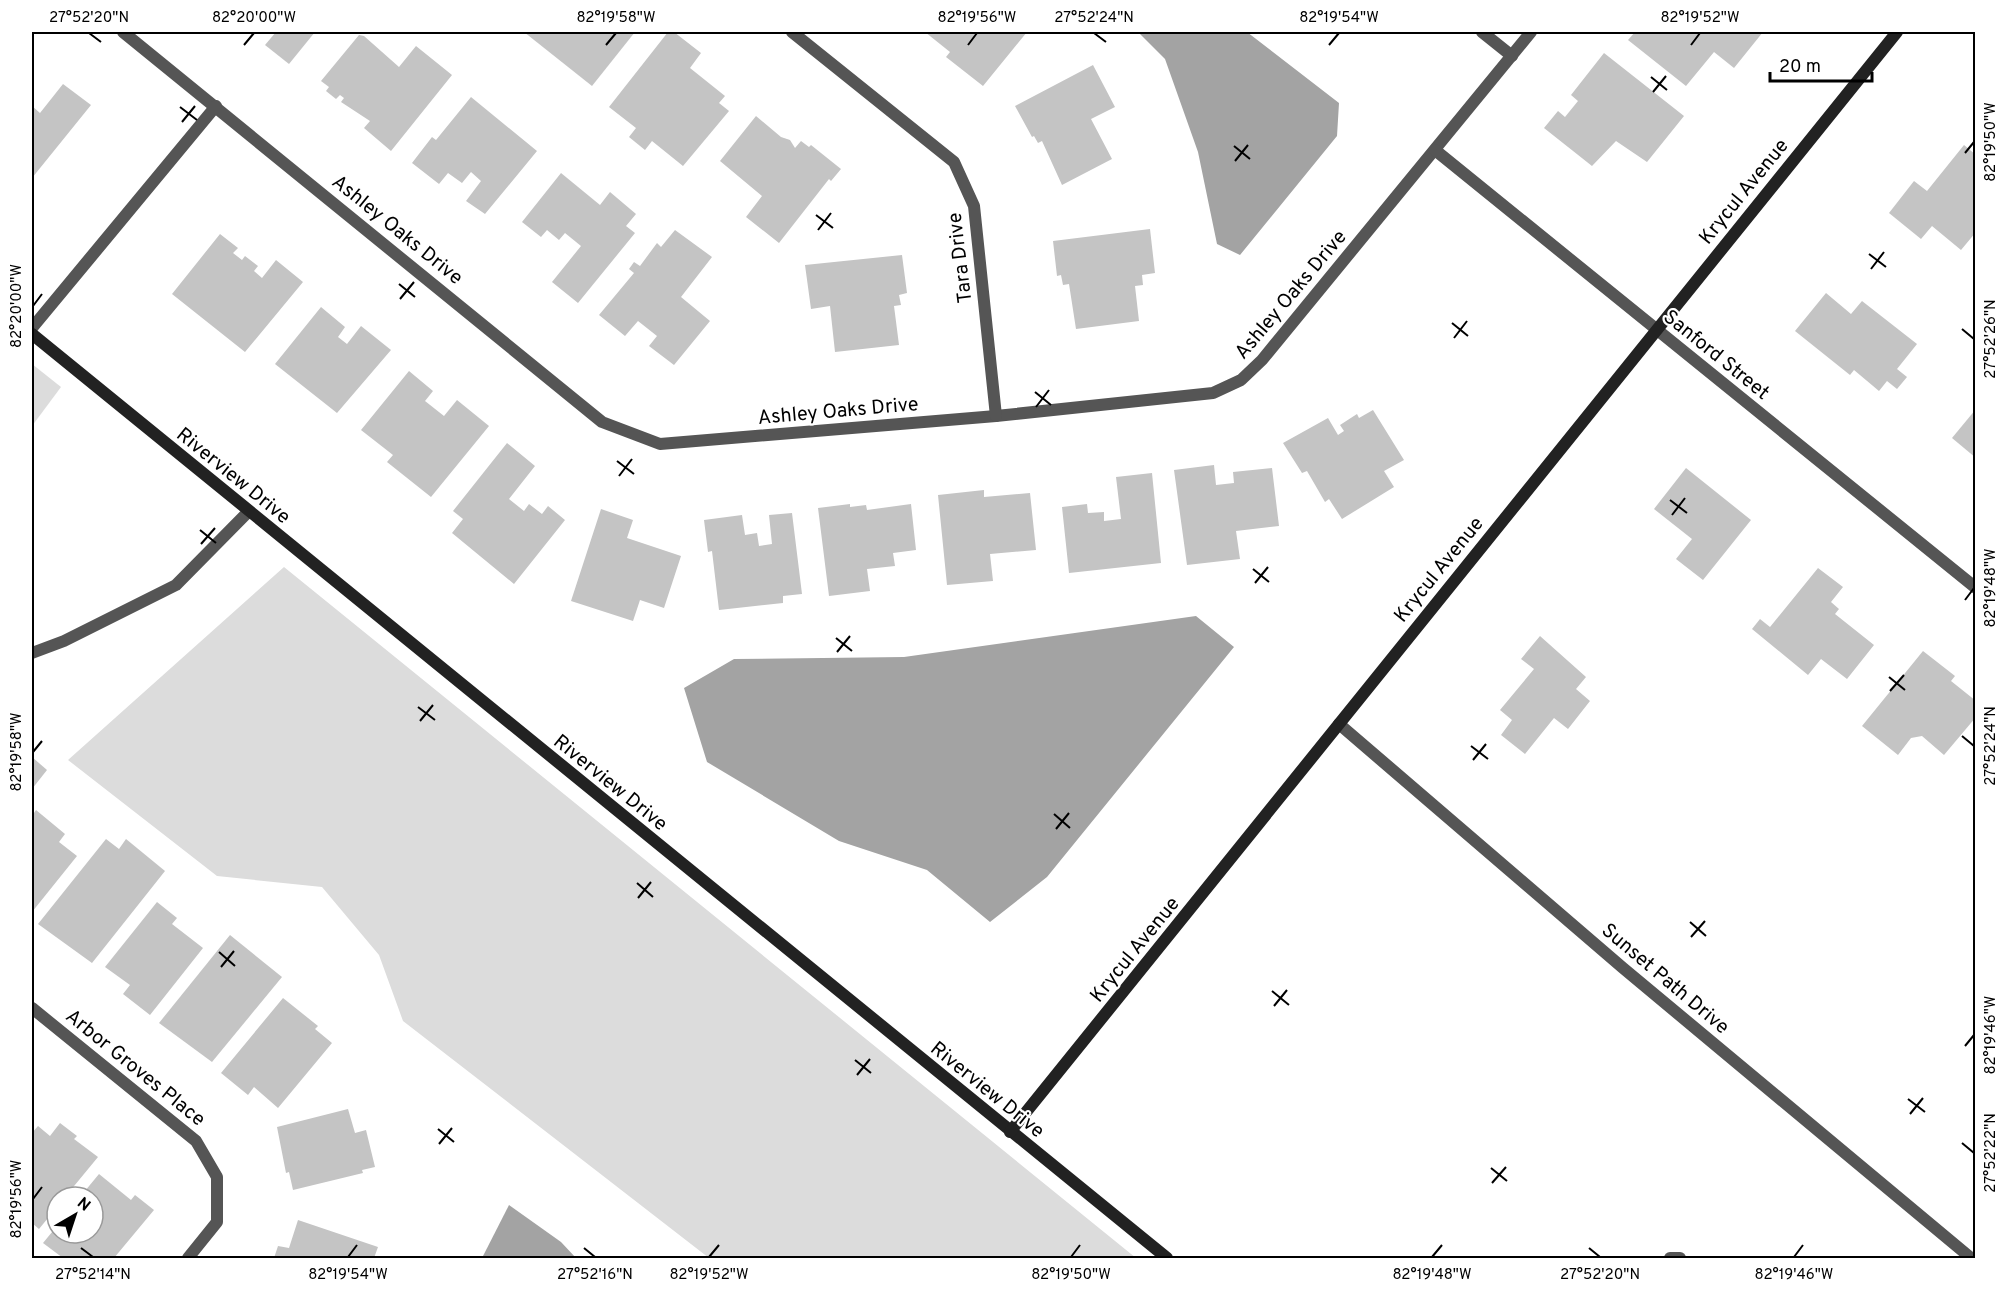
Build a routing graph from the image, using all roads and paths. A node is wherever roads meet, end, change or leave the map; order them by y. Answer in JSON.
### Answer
{"nodes":[{"id":1,"x":123,"y":32,"type":"edge"},
{"id":2,"x":792,"y":32,"type":"edge"},
{"id":3,"x":1482,"y":32,"type":"edge"},
{"id":4,"x":1531,"y":32,"type":"edge"},
{"id":5,"x":1897,"y":32,"type":"edge"},
{"id":6,"x":1512,"y":56,"type":"junction"},
{"id":7,"x":216,"y":106,"type":"junction"},
{"id":8,"x":1435,"y":150,"type":"junction"},
{"id":9,"x":32,"y":328,"type":"edge"},
{"id":10,"x":1657,"y":330,"type":"junction"},
{"id":11,"x":32,"y":334,"type":"edge"},
{"id":12,"x":996,"y":416,"type":"junction"},
{"id":13,"x":248,"y":512,"type":"junction"},
{"id":14,"x":1976,"y":588,"type":"edge"},
{"id":15,"x":32,"y":653,"type":"edge"},
{"id":16,"x":1339,"y":724,"type":"junction"},
{"id":17,"x":32,"y":1008,"type":"edge"},
{"id":18,"x":1010,"y":1132,"type":"junction"},
{"id":19,"x":188,"y":1258,"type":"edge"},
{"id":20,"x":1167,"y":1258,"type":"edge"},
{"id":21,"x":1670,"y":1258,"type":"edge"},
{"id":22,"x":1680,"y":1258,"type":"edge"},
{"id":23,"x":1971,"y":1258,"type":"edge"}],
"edges":[{"from":1,"to":7,"type":"street","name":"Ashley Oaks Drive"},
{"from":2,"to":12,"type":"street","name":"Tara Drive"},
{"from":3,"to":6,"type":"street"},
{"from":4,"to":6,"type":"street","name":"Ashley Oaks Drive"},
{"from":5,"to":10,"type":"street","name":"Krycul Avenue"},
{"from":6,"to":8,"type":"street","name":"Ashley Oaks Drive"},
{"from":7,"to":9,"type":"street"},
{"from":7,"to":12,"type":"street","name":"Ashley Oaks Drive"},
{"from":8,"to":10,"type":"street","name":"Sanford Street"},
{"from":8,"to":12,"type":"street","name":"Ashley Oaks Drive"},
{"from":10,"to":14,"type":"street","name":"Sanford Street"},
{"from":10,"to":16,"type":"street","name":"Krycul Avenue"},
{"from":11,"to":13,"type":"street","name":"Riverview Drive"},
{"from":13,"to":15,"type":"street"},
{"from":13,"to":18,"type":"street","name":"Riverview Drive"},
{"from":16,"to":18,"type":"street","name":"Krycul Avenue"},
{"from":16,"to":23,"type":"street","name":"Sunset Path Drive"},
{"from":17,"to":19,"type":"street","name":"Arbor Groves Place"},
{"from":18,"to":20,"type":"street","name":"Riverview Drive"},
{"from":21,"to":22,"type":"street"}]}
